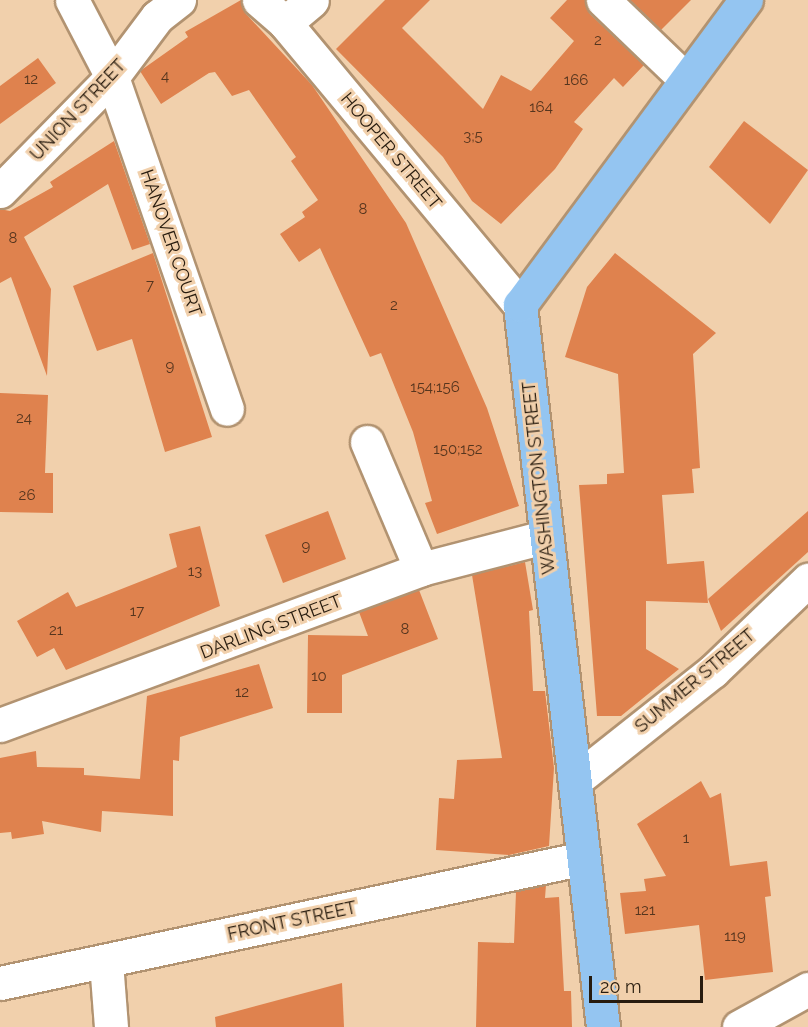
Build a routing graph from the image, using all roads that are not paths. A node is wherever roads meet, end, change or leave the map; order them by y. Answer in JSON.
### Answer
{"nodes":[{"id":1,"x":72,"y":0,"type":"edge"},
{"id":2,"x":179,"y":0,"type":"edge"},
{"id":3,"x":259,"y":0,"type":"edge"},
{"id":4,"x":312,"y":0,"type":"edge"},
{"id":5,"x":603,"y":0,"type":"edge"},
{"id":6,"x":746,"y":0,"type":"edge"},
{"id":7,"x":285,"y":23,"type":"junction"},
{"id":8,"x":112,"y":78,"type":"junction"},
{"id":9,"x":686,"y":80,"type":"junction"},
{"id":10,"x":0,"y":191,"type":"edge"},
{"id":11,"x":520,"y":305,"type":"junction"},
{"id":12,"x":227,"y":409,"type":"dead end"},
{"id":13,"x":367,"y":442,"type":"dead end"},
{"id":14,"x":545,"y":537,"type":"junction"},
{"id":15,"x":421,"y":569,"type":"junction"},
{"id":16,"x":808,"y":580,"type":"edge"},
{"id":17,"x":0,"y":725,"type":"edge"},
{"id":18,"x":578,"y":778,"type":"junction"},
{"id":19,"x":584,"y":858,"type":"junction"},
{"id":20,"x":106,"y":962,"type":"junction"},
{"id":21,"x":0,"y":983,"type":"edge"},
{"id":22,"x":808,"y":989,"type":"edge"},
{"id":23,"x":111,"y":1027,"type":"edge"},
{"id":24,"x":603,"y":1027,"type":"edge"},
{"id":25,"x":739,"y":1027,"type":"edge"}],
"edges":[{"from":1,"to":8,"type":"street","name":"HANOVER COURT"},
{"from":2,"to":8,"type":"street","name":"UNION STREET"},
{"from":3,"to":7,"type":"street","name":"HOOPER STREET"},
{"from":4,"to":7,"type":"street"},
{"from":5,"to":9,"type":"street"},
{"from":6,"to":9,"type":"main road"},
{"from":7,"to":11,"type":"street","name":"HOOPER STREET"},
{"from":8,"to":10,"type":"street","name":"UNION STREET"},
{"from":8,"to":12,"type":"street","name":"HANOVER COURT"},
{"from":9,"to":11,"type":"main road"},
{"from":11,"to":14,"type":"main road","name":"WASHINGTON STREET"},
{"from":13,"to":15,"type":"street"},
{"from":14,"to":15,"type":"street","name":"DARLING STREET"},
{"from":14,"to":18,"type":"main road","name":"WASHINGTON STREET"},
{"from":15,"to":17,"type":"street","name":"DARLING STREET"},
{"from":16,"to":18,"type":"street","name":"SUMMER STREET"},
{"from":18,"to":19,"type":"main road","name":"WASHINGTON STREET"},
{"from":19,"to":20,"type":"street","name":"FRONT STREET"},
{"from":19,"to":24,"type":"main road","name":"WASHINGTON STREET"},
{"from":20,"to":21,"type":"street","name":"FRONT STREET"},
{"from":20,"to":23,"type":"street"},
{"from":22,"to":25,"type":"street"}]}
